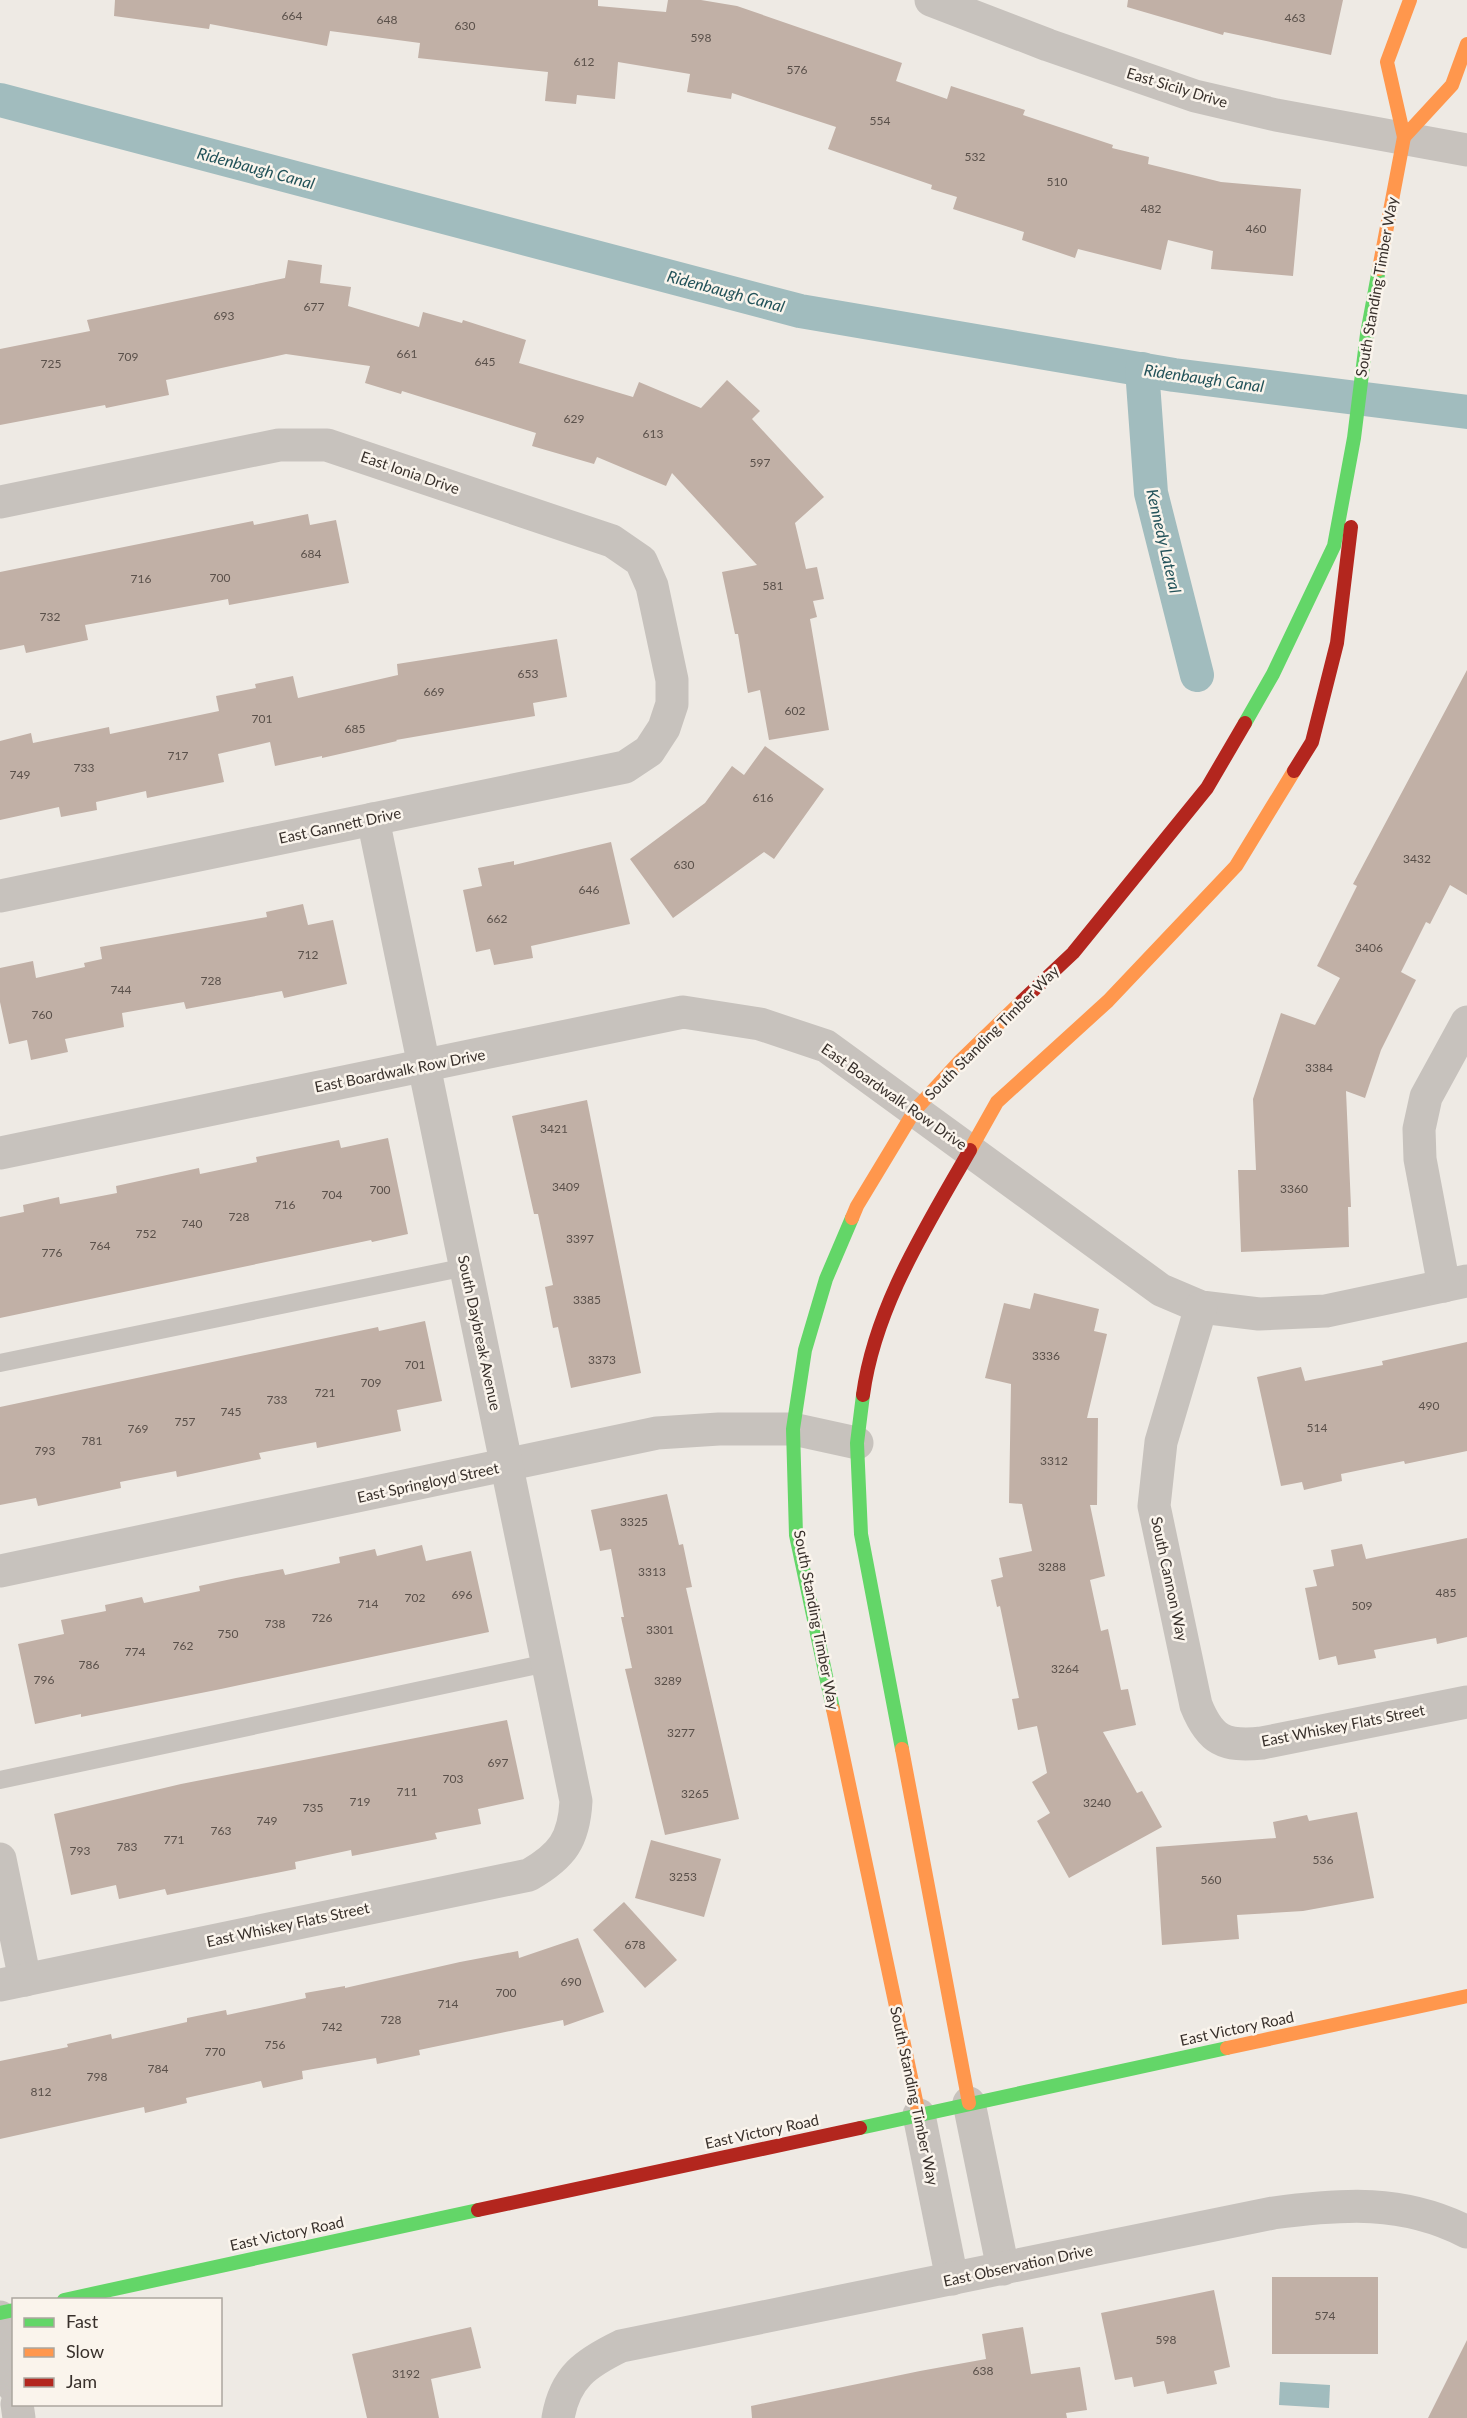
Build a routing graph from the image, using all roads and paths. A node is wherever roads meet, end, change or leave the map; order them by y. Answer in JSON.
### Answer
{"nodes":[{"id":1,"x":931,"y":0,"type":"edge"},
{"id":2,"x":1410,"y":0,"type":"edge"},
{"id":3,"x":1467,"y":44,"type":"edge"},
{"id":4,"x":1404,"y":137,"type":"junction"},
{"id":5,"x":1467,"y":150,"type":"edge"},
{"id":6,"x":1354,"y":438,"type":"junction"},
{"id":7,"x":0,"y":502,"type":"edge"},
{"id":8,"x":664,"y":728,"type":"joint"},
{"id":9,"x":373,"y":819,"type":"junction"},
{"id":10,"x":0,"y":896,"type":"edge"},
{"id":11,"x":1467,"y":1022,"type":"edge"},
{"id":12,"x":424,"y":1066,"type":"junction"},
{"id":13,"x":915,"y":1110,"type":"junction"},
{"id":14,"x":968,"y":1149,"type":"junction"},
{"id":15,"x":0,"y":1153,"type":"edge"},
{"id":16,"x":466,"y":1267,"type":"junction"},
{"id":17,"x":1456,"y":1284,"type":"edge"},
{"id":18,"x":1201,"y":1307,"type":"junction"},
{"id":19,"x":0,"y":1363,"type":"edge"},
{"id":20,"x":794,"y":1429,"type":"junction"},
{"id":21,"x":857,"y":1443,"type":"junction"},
{"id":22,"x":507,"y":1466,"type":"junction"},
{"id":23,"x":0,"y":1571,"type":"edge"},
{"id":24,"x":547,"y":1663,"type":"junction"},
{"id":25,"x":1467,"y":1702,"type":"edge"},
{"id":26,"x":1219,"y":1740,"type":"joint"},
{"id":27,"x":0,"y":1780,"type":"edge"},
{"id":28,"x":565,"y":1845,"type":"joint"},
{"id":29,"x":0,"y":1858,"type":"edge"},
{"id":30,"x":12,"y":1982,"type":"edge"},
{"id":31,"x":1467,"y":1996,"type":"edge"},
{"id":32,"x":969,"y":2103,"type":"junction"},
{"id":33,"x":919,"y":2115,"type":"junction"},
{"id":34,"x":1467,"y":2232,"type":"edge"},
{"id":35,"x":1003,"y":2269,"type":"junction"},
{"id":36,"x":952,"y":2279,"type":"junction"},
{"id":37,"x":73,"y":2298,"type":"edge"},
{"id":38,"x":0,"y":2315,"type":"edge"},
{"id":39,"x":12,"y":2377,"type":"edge"},
{"id":40,"x":558,"y":2418,"type":"edge"}],
"edges":[{"from":1,"to":4,"type":"street","name":"East Sicily Drive"},
{"from":2,"to":4,"type":"street","name":"South Standing Timber Way"},
{"from":3,"to":4,"type":"street"},
{"from":4,"to":5,"type":"street","name":"East Sicily Drive"},
{"from":4,"to":6,"type":"street","name":"South Standing Timber Way"},
{"from":6,"to":13,"type":"street","name":"South Standing Timber Way"},
{"from":6,"to":14,"type":"street","name":"South Standing Timber Way"},
{"from":7,"to":8,"type":"street","name":"East Ionia Drive"},
{"from":8,"to":9,"type":"street","name":"East Gannett Drive"},
{"from":9,"to":10,"type":"street","name":"East Gannett Drive"},
{"from":9,"to":12,"type":"street","name":"South Daybreak Avenue"},
{"from":11,"to":17,"type":"street"},
{"from":12,"to":13,"type":"street","name":"East Boardwalk Row Drive"},
{"from":12,"to":15,"type":"street","name":"East Boardwalk Row Drive"},
{"from":12,"to":16,"type":"street","name":"South Daybreak Avenue"},
{"from":13,"to":14,"type":"street","name":"East Boardwalk Row Drive"},
{"from":13,"to":20,"type":"street","name":"South Standing Timber Way"},
{"from":14,"to":18,"type":"street","name":"East Boardwalk Row Drive"},
{"from":14,"to":21,"type":"street","name":"South Standing Timber Way"},
{"from":16,"to":19,"type":"lane"},
{"from":16,"to":22,"type":"street","name":"South Daybreak Avenue"},
{"from":17,"to":18,"type":"street","name":"East Boardwalk Row Drive"},
{"from":18,"to":26,"type":"street","name":"South Cannon Way"},
{"from":20,"to":21,"type":"street","name":"East Springloyd Street"},
{"from":20,"to":22,"type":"street","name":"East Springloyd Street"},
{"from":20,"to":33,"type":"street","name":"South Standing Timber Way"},
{"from":21,"to":32,"type":"street","name":"South Standing Timber Way"},
{"from":22,"to":23,"type":"street","name":"East Springloyd Street"},
{"from":22,"to":24,"type":"street","name":"South Daybreak Avenue"},
{"from":24,"to":27,"type":"lane"},
{"from":24,"to":28,"type":"street","name":"South Daybreak Avenue"},
{"from":25,"to":26,"type":"street","name":"East Whiskey Flats Street"},
{"from":28,"to":30,"type":"street","name":"East Whiskey Flats Street"},
{"from":29,"to":30,"type":"street"},
{"from":31,"to":32,"type":"street","name":"East Victory Road"},
{"from":32,"to":33,"type":"street","name":"East Victory Road"},
{"from":32,"to":35,"type":"street","name":"South Standing Timber Way"},
{"from":33,"to":36,"type":"street","name":"South Standing Timber Way"},
{"from":33,"to":37,"type":"street","name":"East Victory Road"},
{"from":34,"to":35,"type":"street","name":"East Observation Drive"},
{"from":35,"to":36,"type":"street","name":"East Observation Drive"},
{"from":36,"to":40,"type":"street","name":"East Observation Drive"},
{"from":38,"to":39,"type":"street"}]}
